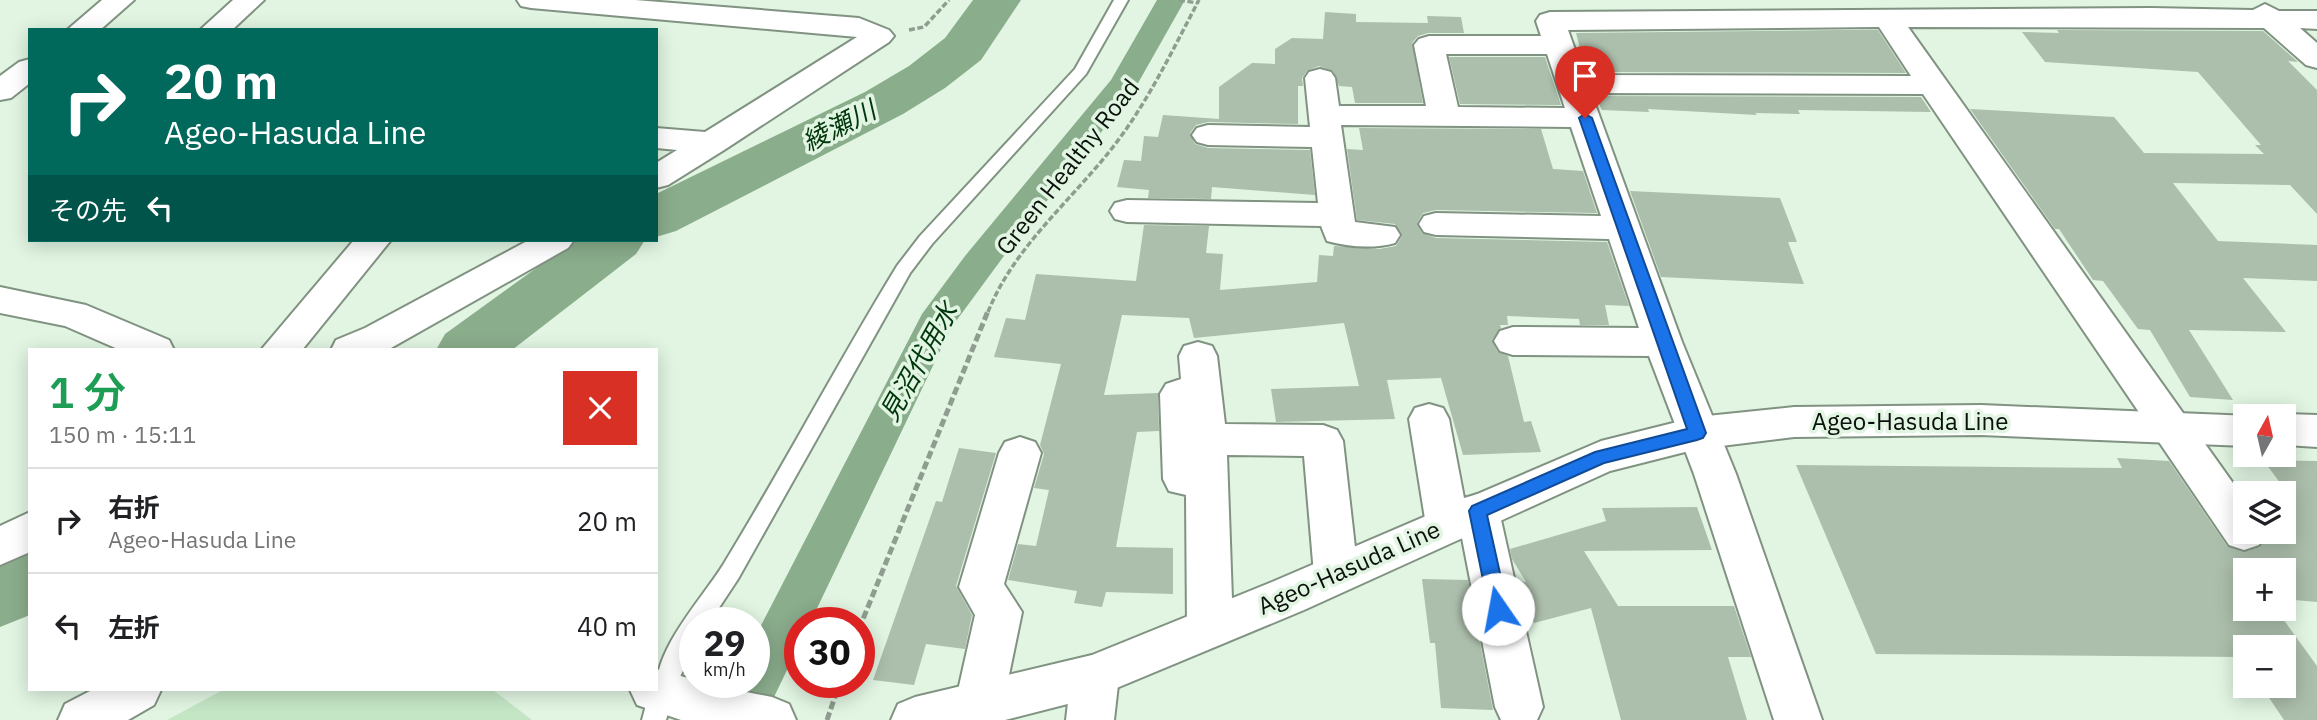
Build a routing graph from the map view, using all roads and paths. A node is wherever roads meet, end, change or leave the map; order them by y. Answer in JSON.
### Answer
{"nodes":[{"id":1,"x":120,"y":0,"type":"edge"},
{"id":2,"x":250,"y":0,"type":"edge"},
{"id":3,"x":531,"y":0,"type":"edge"},
{"id":4,"x":949,"y":0,"type":"edge"},
{"id":5,"x":1121,"y":0,"type":"edge"},
{"id":6,"x":1179,"y":0,"type":"edge"},
{"id":7,"x":2250,"y":0,"type":"edge"},
{"id":8,"x":1196,"y":1,"type":"edge"},
{"id":9,"x":579,"y":2,"type":"edge"},
{"id":10,"x":2272,"y":19,"type":"junction"},
{"id":11,"x":1889,"y":20,"type":"junction"},
{"id":12,"x":2317,"y":20,"type":"edge"},
{"id":13,"x":83,"y":28,"type":"edge"},
{"id":14,"x":216,"y":28,"type":"edge"},
{"id":15,"x":557,"y":28,"type":"edge"},
{"id":16,"x":879,"y":36,"type":"junction"},
{"id":17,"x":1558,"y":46,"type":"junction"},
{"id":18,"x":2317,"y":58,"type":"edge"},
{"id":19,"x":28,"y":70,"type":"edge"},
{"id":20,"x":1320,"y":78,"type":"dead end"},
{"id":21,"x":1573,"y":84,"type":"junction"},
{"id":22,"x":1932,"y":85,"type":"junction"},
{"id":23,"x":0,"y":91,"type":"edge"},
{"id":24,"x":0,"y":96,"type":"edge"},
{"id":25,"x":28,"y":100,"type":"edge"},
{"id":26,"x":1444,"y":116,"type":"junction"},
{"id":27,"x":1585,"y":118,"type":"junction"},
{"id":28,"x":1325,"y":126,"type":"junction"},
{"id":29,"x":1208,"y":135,"type":"dead end"},
{"id":30,"x":658,"y":138,"type":"edge"},
{"id":31,"x":713,"y":143,"type":"junction"},
{"id":32,"x":658,"y":177,"type":"edge"},
{"id":33,"x":1127,"y":211,"type":"dead end"},
{"id":34,"x":1337,"y":215,"type":"junction"},
{"id":35,"x":1436,"y":223,"type":"dead end"},
{"id":36,"x":1624,"y":228,"type":"junction"},
{"id":37,"x":1383,"y":235,"type":"dead end"},
{"id":38,"x":371,"y":242,"type":"edge"},
{"id":39,"x":552,"y":242,"type":"edge"},
{"id":40,"x":0,"y":300,"type":"edge"},
{"id":41,"x":1513,"y":341,"type":"dead end"},
{"id":42,"x":1663,"y":342,"type":"junction"},
{"id":43,"x":150,"y":348,"type":"edge"},
{"id":44,"x":282,"y":348,"type":"edge"},
{"id":45,"x":355,"y":348,"type":"edge"},
{"id":46,"x":1198,"y":356,"type":"dead end"},
{"id":47,"x":1180,"y":394,"type":"dead end"},
{"id":48,"x":1429,"y":419,"type":"dead end"},
{"id":49,"x":2172,"y":429,"type":"junction"},
{"id":50,"x":2233,"y":430,"type":"edge"},
{"id":51,"x":2296,"y":430,"type":"edge"},
{"id":52,"x":2317,"y":431,"type":"edge"},
{"id":53,"x":1697,"y":433,"type":"junction"},
{"id":54,"x":1206,"y":439,"type":"junction"},
{"id":55,"x":1020,"y":453,"type":"dead end"},
{"id":56,"x":2233,"y":516,"type":"edge"},
{"id":57,"x":1463,"y":518,"type":"junction"},
{"id":58,"x":1336,"y":574,"type":"junction"},
{"id":59,"x":707,"y":607,"type":"edge"},
{"id":60,"x":868,"y":607,"type":"edge"},
{"id":61,"x":1198,"y":633,"type":"junction"},
{"id":62,"x":679,"y":655,"type":"edge"},
{"id":63,"x":135,"y":691,"type":"edge"},
{"id":64,"x":834,"y":698,"type":"edge"},
{"id":65,"x":1092,"y":698,"type":"edge"},
{"id":66,"x":664,"y":700,"type":"edge"},
{"id":67,"x":979,"y":704,"type":"junction"},
{"id":68,"x":1519,"y":707,"type":"dead end"},
{"id":69,"x":82,"y":720,"type":"edge"},
{"id":70,"x":772,"y":720,"type":"edge"},
{"id":71,"x":827,"y":720,"type":"edge"},
{"id":72,"x":915,"y":720,"type":"edge"},
{"id":73,"x":1798,"y":720,"type":"edge"}],
"edges":[{"from":1,"to":13,"type":"street"},
{"from":2,"to":14,"type":"street"},
{"from":3,"to":9,"type":"street"},
{"from":4,"to":16,"type":"path"},
{"from":5,"to":59,"type":"lane"},
{"from":6,"to":8,"type":"path"},
{"from":7,"to":10,"type":"street"},
{"from":8,"to":60,"type":"path","name":"Green Healthy Road"},
{"from":9,"to":15,"type":"street"},
{"from":9,"to":16,"type":"street"},
{"from":10,"to":11,"type":"street"},
{"from":10,"to":12,"type":"street"},
{"from":10,"to":18,"type":"street"},
{"from":11,"to":17,"type":"street"},
{"from":11,"to":22,"type":"street"},
{"from":16,"to":31,"type":"street"},
{"from":17,"to":21,"type":"street"},
{"from":17,"to":26,"type":"street"},
{"from":19,"to":23,"type":"street"},
{"from":20,"to":28,"type":"street"},
{"from":21,"to":22,"type":"street"},
{"from":21,"to":27,"type":"street"},
{"from":22,"to":49,"type":"street"},
{"from":24,"to":25,"type":"street"},
{"from":26,"to":27,"type":"street"},
{"from":26,"to":28,"type":"street"},
{"from":27,"to":36,"type":"street"},
{"from":28,"to":29,"type":"street"},
{"from":28,"to":34,"type":"street"},
{"from":30,"to":31,"type":"street"},
{"from":31,"to":32,"type":"street"},
{"from":33,"to":34,"type":"street"},
{"from":34,"to":37,"type":"street"},
{"from":35,"to":36,"type":"street"},
{"from":36,"to":42,"type":"street"},
{"from":38,"to":44,"type":"street"},
{"from":39,"to":45,"type":"street"},
{"from":40,"to":43,"type":"street"},
{"from":41,"to":42,"type":"street"},
{"from":42,"to":53,"type":"street"},
{"from":46,"to":54,"type":"street"},
{"from":47,"to":61,"type":"street"},
{"from":48,"to":57,"type":"street"},
{"from":49,"to":50,"type":"street","name":"Ageo-Hasuda Line"},
{"from":49,"to":53,"type":"street","name":"Ageo-Hasuda Line"},
{"from":49,"to":56,"type":"street"},
{"from":51,"to":52,"type":"street"},
{"from":53,"to":57,"type":"street","name":"Ageo-Hasuda Line"},
{"from":53,"to":73,"type":"street"},
{"from":54,"to":58,"type":"street"},
{"from":54,"to":61,"type":"street"},
{"from":55,"to":67,"type":"street"},
{"from":57,"to":58,"type":"street","name":"Ageo-Hasuda Line"},
{"from":57,"to":68,"type":"street"},
{"from":58,"to":61,"type":"street","name":"Ageo-Hasuda Line"},
{"from":61,"to":65,"type":"street","name":"Ageo-Hasuda Line"},
{"from":62,"to":66,"type":"lane"},
{"from":63,"to":69,"type":"street"},
{"from":64,"to":71,"type":"path"},
{"from":65,"to":67,"type":"street","name":"Ageo-Hasuda Line"},
{"from":66,"to":70,"type":"street"},
{"from":67,"to":72,"type":"street","name":"Ageo-Hasuda Line"}]}
